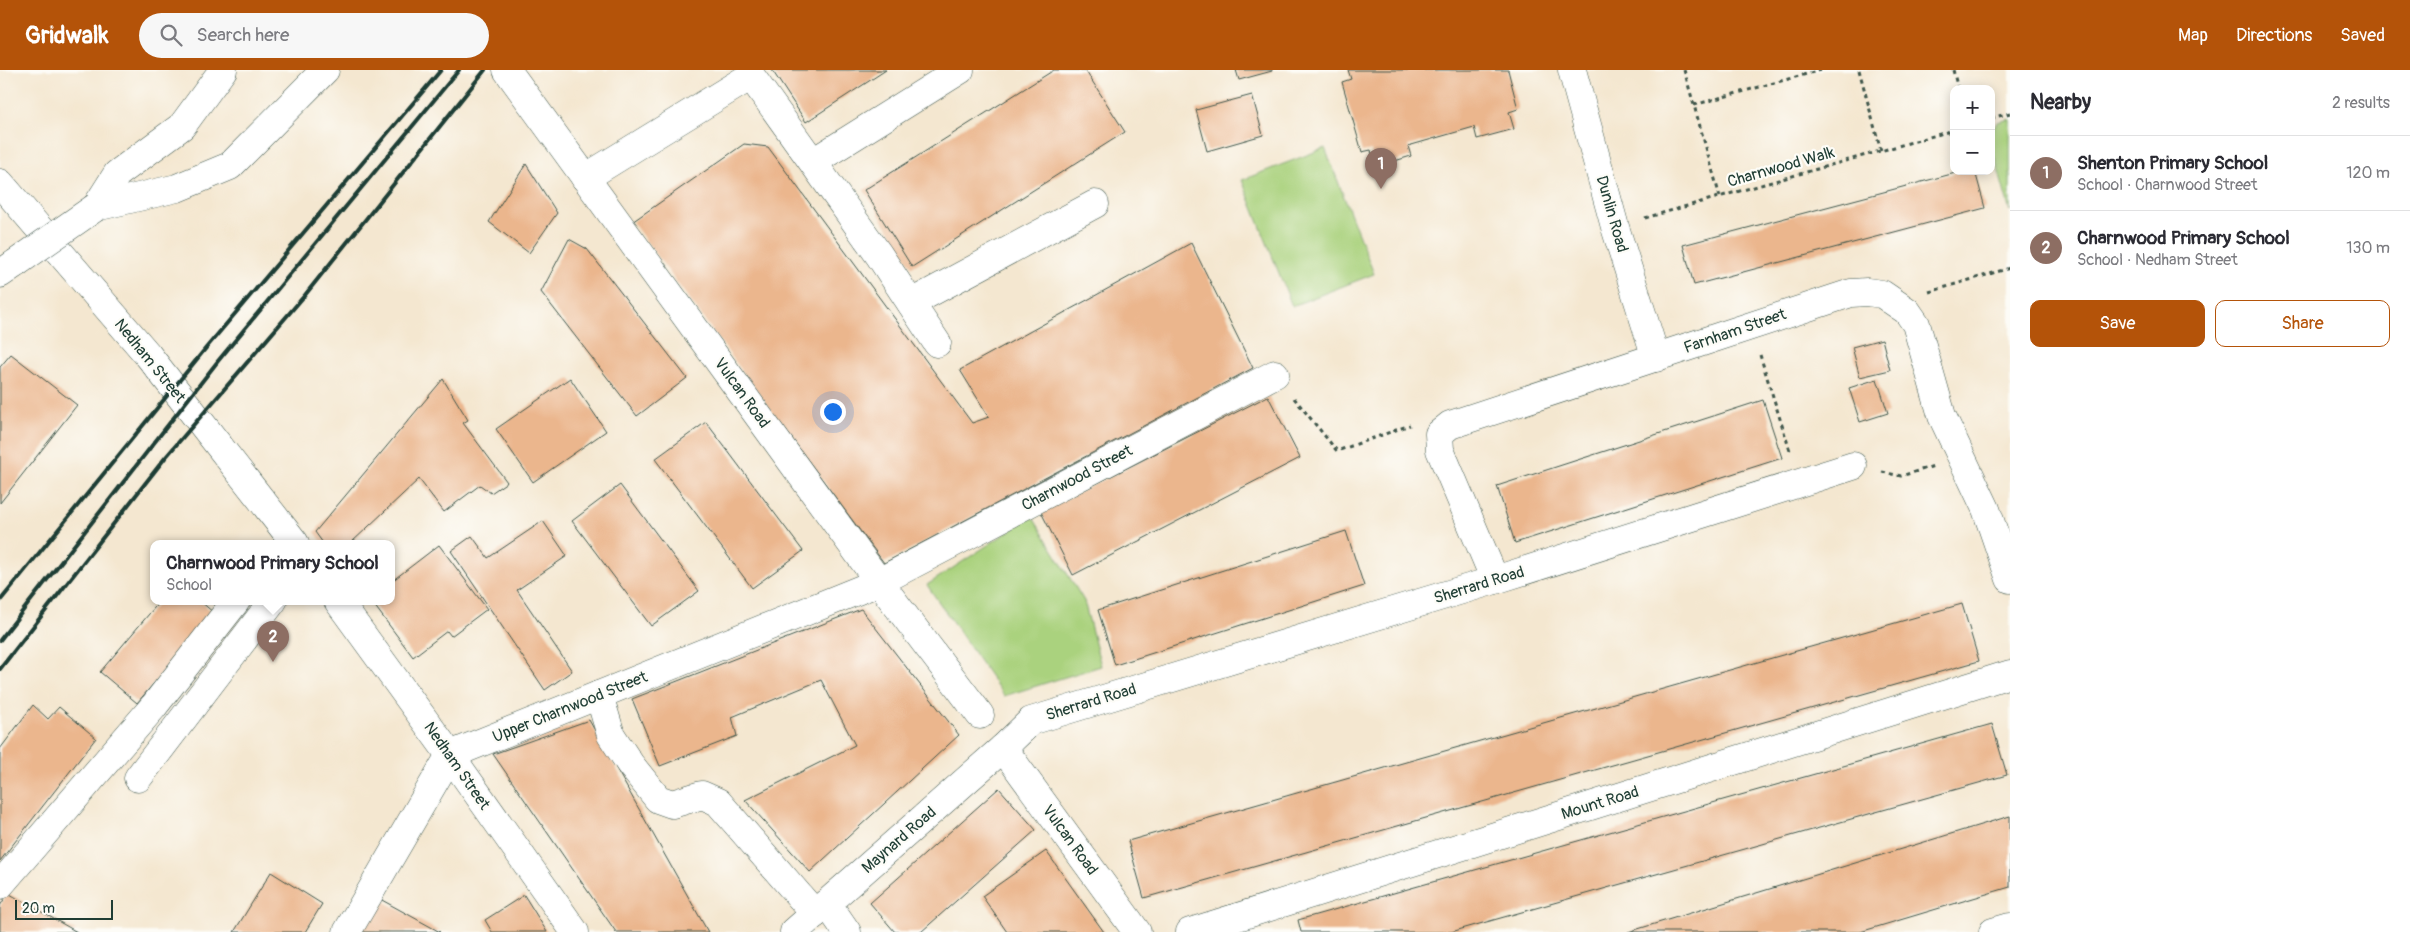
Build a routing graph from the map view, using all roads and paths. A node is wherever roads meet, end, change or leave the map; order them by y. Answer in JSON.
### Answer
{"nodes":[{"id":1,"x":223,"y":70,"type":"edge"},
{"id":2,"x":325,"y":70,"type":"edge"},
{"id":3,"x":507,"y":70,"type":"edge"},
{"id":4,"x":960,"y":70,"type":"edge"},
{"id":5,"x":1572,"y":70,"type":"edge"},
{"id":6,"x":1684,"y":70,"type":"edge"},
{"id":7,"x":1821,"y":70,"type":"edge"},
{"id":8,"x":1859,"y":70,"type":"edge"},
{"id":9,"x":1953,"y":70,"type":"edge"},
{"id":10,"x":1957,"y":85,"type":"edge"},
{"id":11,"x":1694,"y":105,"type":"junction"},
{"id":12,"x":2010,"y":113,"type":"edge"},
{"id":13,"x":1995,"y":117,"type":"edge"},
{"id":14,"x":1950,"y":131,"type":"edge"},
{"id":15,"x":1881,"y":151,"type":"junction"},
{"id":16,"x":813,"y":162,"type":"junction"},
{"id":17,"x":585,"y":178,"type":"junction"},
{"id":18,"x":1,"y":186,"type":"edge"},
{"id":19,"x":1720,"y":197,"type":"junction"},
{"id":20,"x":1095,"y":204,"type":"dead end"},
{"id":21,"x":96,"y":207,"type":"junction"},
{"id":22,"x":1615,"y":227,"type":"junction"},
{"id":23,"x":2010,"y":268,"type":"edge"},
{"id":24,"x":8,"y":269,"type":"edge"},
{"id":25,"x":1896,"y":302,"type":"junction"},
{"id":26,"x":911,"y":303,"type":"junction"},
{"id":27,"x":1750,"y":326,"type":"junction"},
{"id":28,"x":937,"y":343,"type":"dead end"},
{"id":29,"x":1656,"y":358,"type":"junction"},
{"id":30,"x":1275,"y":374,"type":"joint"},
{"id":31,"x":1439,"y":434,"type":"junction"},
{"id":32,"x":1963,"y":457,"type":"junction"},
{"id":33,"x":1853,"y":466,"type":"joint"},
{"id":34,"x":1800,"y":483,"type":"junction"},
{"id":35,"x":289,"y":540,"type":"edge"},
{"id":36,"x":2010,"y":579,"type":"edge"},
{"id":37,"x":1495,"y":580,"type":"junction"},
{"id":38,"x":880,"y":582,"type":"junction"},
{"id":39,"x":233,"y":605,"type":"edge"},
{"id":40,"x":270,"y":605,"type":"edge"},
{"id":41,"x":341,"y":605,"type":"edge"},
{"id":42,"x":2010,"y":674,"type":"edge"},
{"id":43,"x":599,"y":695,"type":"junction"},
{"id":44,"x":980,"y":715,"type":"dead end"},
{"id":45,"x":1004,"y":748,"type":"junction"},
{"id":46,"x":450,"y":755,"type":"junction"},
{"id":47,"x":138,"y":778,"type":"dead end"},
{"id":48,"x":0,"y":885,"type":"edge"},
{"id":49,"x":821,"y":908,"type":"junction"},
{"id":50,"x":2010,"y":927,"type":"edge"},
{"id":51,"x":347,"y":932,"type":"edge"},
{"id":52,"x":575,"y":932,"type":"edge"},
{"id":53,"x":794,"y":932,"type":"edge"},
{"id":54,"x":847,"y":932,"type":"edge"},
{"id":55,"x":1137,"y":932,"type":"edge"},
{"id":56,"x":1190,"y":932,"type":"edge"},
{"id":57,"x":1993,"y":932,"type":"edge"}],
"edges":[{"from":1,"to":21,"type":"street"},
{"from":2,"to":21,"type":"street"},
{"from":3,"to":17,"type":"street","name":"Vulcan Road"},
{"from":4,"to":16,"type":"street"},
{"from":5,"to":22,"type":"street","name":"Dunlin Road"},
{"from":6,"to":11,"type":"path"},
{"from":7,"to":11,"type":"path"},
{"from":8,"to":15,"type":"path"},
{"from":9,"to":10,"type":"path"},
{"from":11,"to":19,"type":"path"},
{"from":12,"to":13,"type":"path"},
{"from":14,"to":15,"type":"path","name":"Charnwood Walk"},
{"from":15,"to":19,"type":"path","name":"Charnwood Walk"},
{"from":16,"to":17,"type":"street"},
{"from":16,"to":26,"type":"street"},
{"from":17,"to":38,"type":"street","name":"Vulcan Road"},
{"from":18,"to":35,"type":"street","name":"Nedham Street"},
{"from":19,"to":22,"type":"path","name":"Charnwood Walk"},
{"from":20,"to":26,"type":"street"},
{"from":21,"to":24,"type":"street","bridge":true},
{"from":22,"to":29,"type":"street","name":"Dunlin Road"},
{"from":23,"to":25,"type":"path"},
{"from":25,"to":27,"type":"street","name":"Farnham Street"},
{"from":25,"to":32,"type":"street","name":"Farnham Street"},
{"from":26,"to":28,"type":"street"},
{"from":27,"to":29,"type":"street","name":"Farnham Street"},
{"from":27,"to":34,"type":"path"},
{"from":29,"to":31,"type":"street","name":"Farnham Street"},
{"from":30,"to":31,"type":"path"},
{"from":30,"to":38,"type":"street","name":"Charnwood Street"},
{"from":31,"to":37,"type":"street"},
{"from":32,"to":33,"type":"path"},
{"from":32,"to":36,"type":"street","name":"Farnham Street"},
{"from":33,"to":34,"type":"street","name":"Sherrard Road"},
{"from":34,"to":37,"type":"street","name":"Sherrard Road"},
{"from":37,"to":45,"type":"street","name":"Sherrard Road"},
{"from":38,"to":43,"type":"street","name":"Upper Charnwood Street"},
{"from":38,"to":44,"type":"street","name":"Vulcan Road"},
{"from":39,"to":48,"type":"street"},
{"from":40,"to":47,"type":"street"},
{"from":41,"to":46,"type":"street","name":"Nedham Street"},
{"from":42,"to":56,"type":"street","name":"Mount Road"},
{"from":43,"to":46,"type":"street","name":"Upper Charnwood Street"},
{"from":43,"to":49,"type":"street"},
{"from":45,"to":49,"type":"street","name":"Maynard Road"},
{"from":45,"to":55,"type":"street","name":"Vulcan Road"},
{"from":46,"to":51,"type":"street"},
{"from":46,"to":52,"type":"street","name":"Nedham Street"},
{"from":49,"to":53,"type":"street","name":"Maynard Road"},
{"from":49,"to":54,"type":"street"},
{"from":50,"to":57,"type":"street"}]}
